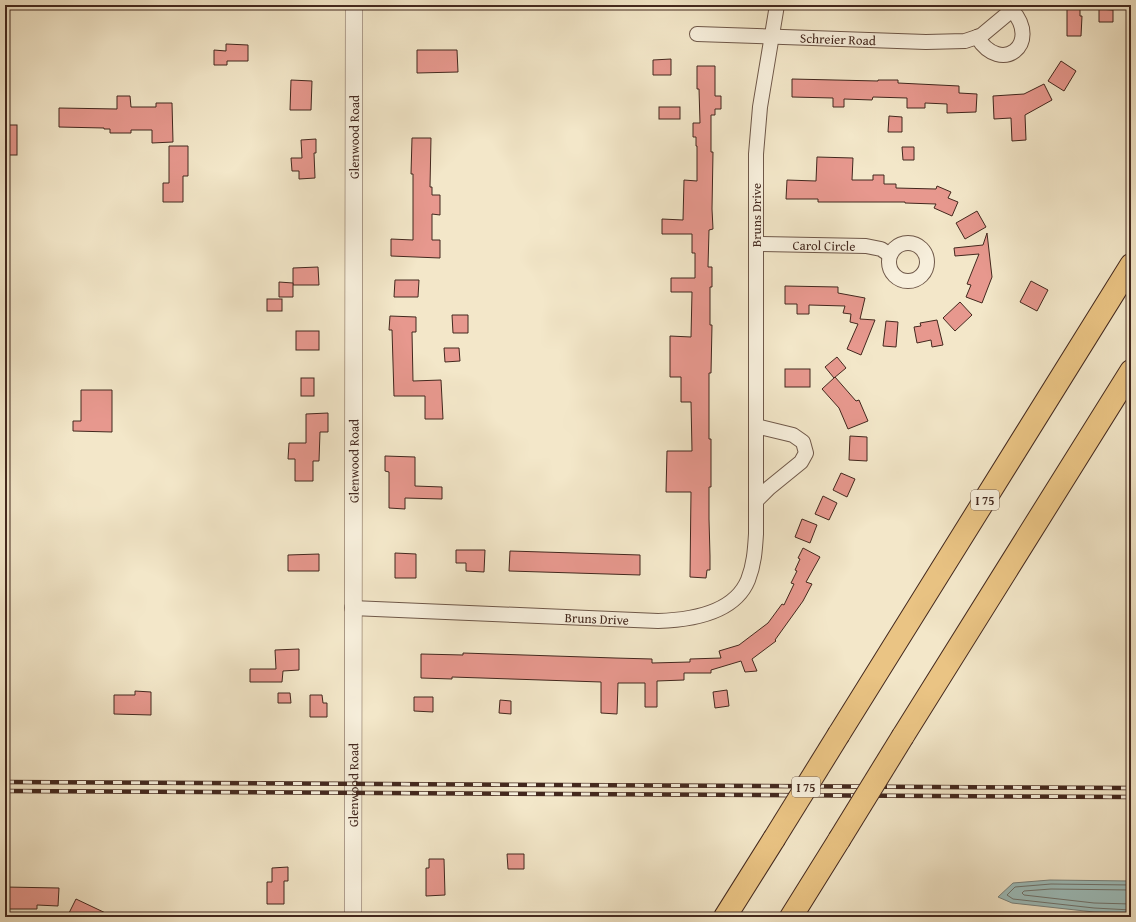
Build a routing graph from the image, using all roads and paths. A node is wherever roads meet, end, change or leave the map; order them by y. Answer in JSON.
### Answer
{"nodes":[{"id":1,"x":354,"y":5,"type":"edge"},
{"id":2,"x":777,"y":5,"type":"edge"},
{"id":3,"x":1012,"y":8,"type":"edge"},
{"id":4,"x":697,"y":34,"type":"dead end"},
{"id":5,"x":772,"y":36,"type":"junction"},
{"id":6,"x":977,"y":36,"type":"junction"},
{"id":7,"x":756,"y":244,"type":"junction"},
{"id":8,"x":890,"y":255,"type":"dead end"},
{"id":9,"x":1131,"y":265,"type":"edge"},
{"id":10,"x":1131,"y":371,"type":"edge"},
{"id":11,"x":756,"y":426,"type":"junction"},
{"id":12,"x":756,"y":501,"type":"junction"},
{"id":13,"x":352,"y":608,"type":"junction"},
{"id":14,"x":353,"y":917,"type":"edge"},
{"id":15,"x":725,"y":917,"type":"edge"},
{"id":16,"x":791,"y":917,"type":"edge"}],
"edges":[{"from":1,"to":13,"type":"street","name":"Glenwood Road"},
{"from":2,"to":5,"type":"street","name":"Bruns Drive"},
{"from":3,"to":6,"type":"street","name":"Schreier Road"},
{"from":3,"to":6,"type":"street","name":"Schreier Road"},
{"from":4,"to":5,"type":"street","name":"Schreier Road"},
{"from":5,"to":6,"type":"street","name":"Schreier Road"},
{"from":5,"to":7,"type":"street","name":"Bruns Drive"},
{"from":7,"to":8,"type":"street","name":"Carol Circle"},
{"from":7,"to":11,"type":"street","name":"Bruns Drive"},
{"from":9,"to":15,"type":"highway","number":"I 75","bridge":true},
{"from":10,"to":16,"type":"highway","bridge":true},
{"from":11,"to":12,"type":"street","name":"Bruns Drive"},
{"from":11,"to":12,"type":"street"},
{"from":12,"to":13,"type":"street","name":"Bruns Drive"},
{"from":13,"to":14,"type":"street","name":"Glenwood Road"}]}
